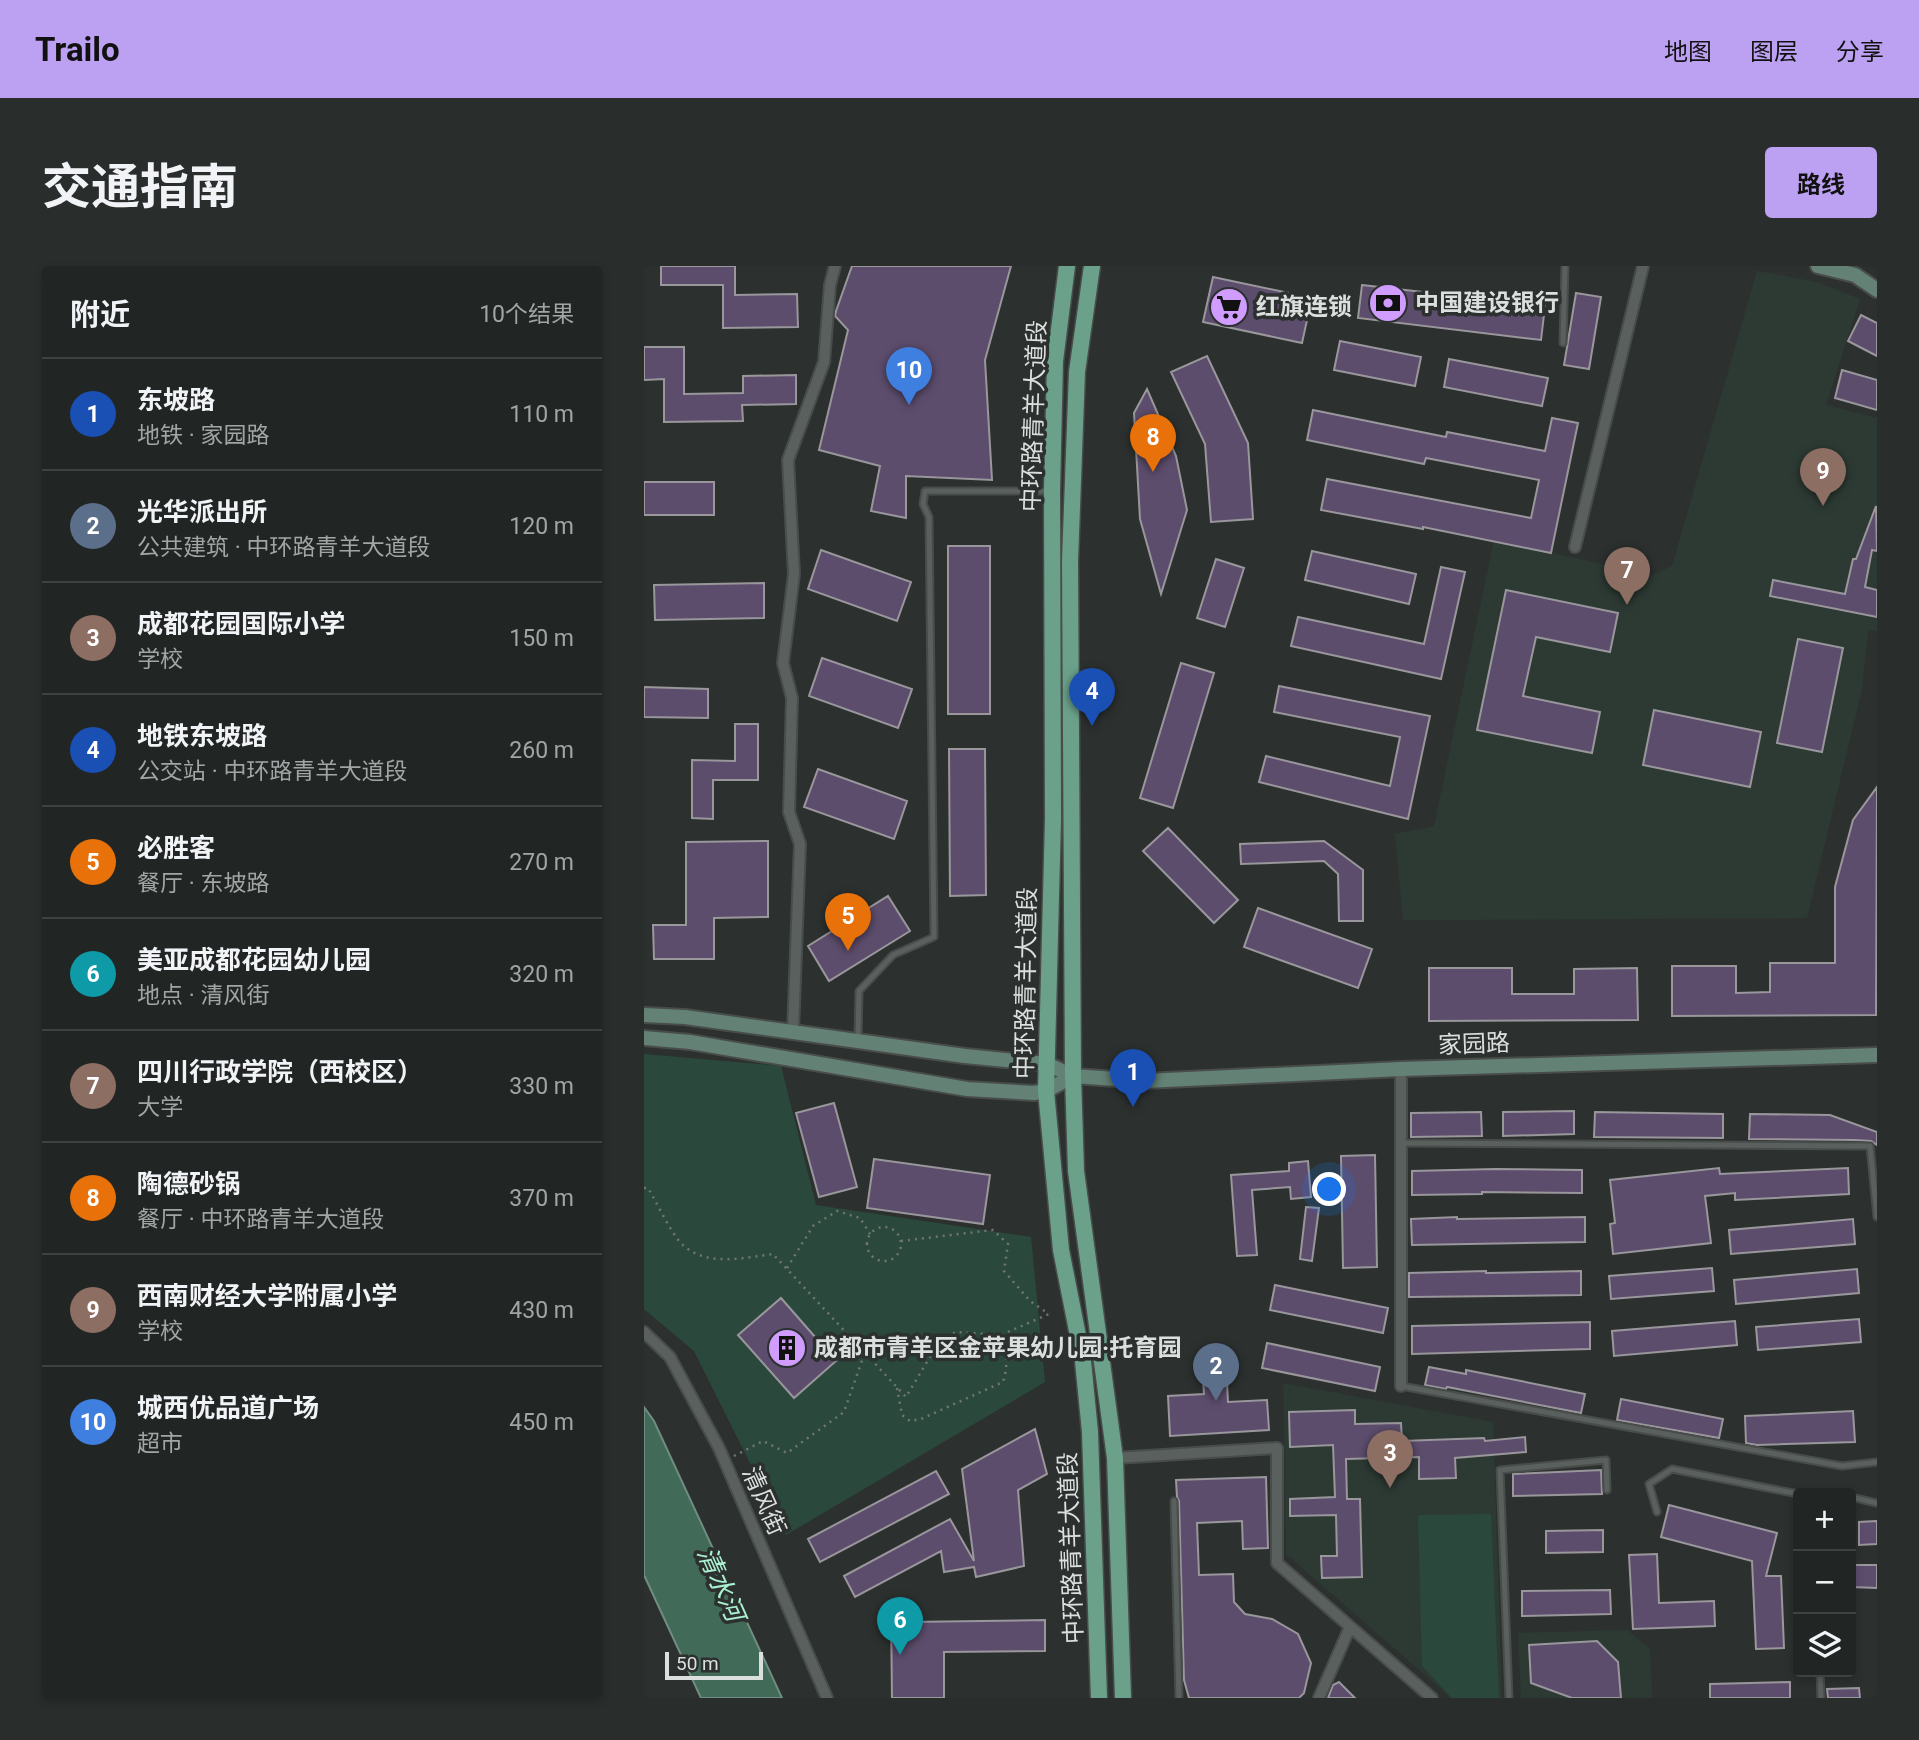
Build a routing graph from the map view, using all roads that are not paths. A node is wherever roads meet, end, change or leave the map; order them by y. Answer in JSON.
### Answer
{"nodes":[{"id":1,"x":835,"y":266,"type":"edge"},
{"id":2,"x":1067,"y":266,"type":"edge"},
{"id":3,"x":1092,"y":266,"type":"edge"},
{"id":4,"x":1565,"y":266,"type":"edge"},
{"id":5,"x":1643,"y":266,"type":"edge"},
{"id":6,"x":1818,"y":266,"type":"edge"},
{"id":7,"x":1877,"y":290,"type":"edge"},
{"id":8,"x":1563,"y":343,"type":"dead end"},
{"id":9,"x":1052,"y":491,"type":"junction"},
{"id":10,"x":1574,"y":547,"type":"dead end"},
{"id":11,"x":644,"y":1015,"type":"edge"},
{"id":12,"x":793,"y":1032,"type":"junction"},
{"id":13,"x":644,"y":1038,"type":"edge"},
{"id":14,"x":858,"y":1040,"type":"junction"},
{"id":15,"x":1877,"y":1055,"type":"edge"},
{"id":16,"x":1047,"y":1064,"type":"junction"},
{"id":17,"x":1401,"y":1069,"type":"junction"},
{"id":18,"x":1073,"y":1076,"type":"junction"},
{"id":19,"x":1046,"y":1091,"type":"junction"},
{"id":20,"x":1401,"y":1143,"type":"junction"},
{"id":21,"x":1877,"y":1217,"type":"edge"},
{"id":22,"x":644,"y":1332,"type":"edge"},
{"id":23,"x":1401,"y":1386,"type":"joint"},
{"id":24,"x":1115,"y":1458,"type":"junction"},
{"id":25,"x":1877,"y":1462,"type":"edge"},
{"id":26,"x":1607,"y":1490,"type":"dead end"},
{"id":27,"x":1793,"y":1493,"type":"edge"},
{"id":28,"x":1856,"y":1498,"type":"edge"},
{"id":29,"x":1174,"y":1501,"type":"dead end"},
{"id":30,"x":1877,"y":1503,"type":"edge"},
{"id":31,"x":1657,"y":1512,"type":"dead end"},
{"id":32,"x":1350,"y":1627,"type":"junction"},
{"id":33,"x":1820,"y":1677,"type":"edge"},
{"id":34,"x":827,"y":1698,"type":"edge"},
{"id":35,"x":1098,"y":1698,"type":"edge"},
{"id":36,"x":1123,"y":1698,"type":"edge"},
{"id":37,"x":1180,"y":1698,"type":"edge"},
{"id":38,"x":1319,"y":1698,"type":"edge"},
{"id":39,"x":1432,"y":1698,"type":"edge"},
{"id":40,"x":1508,"y":1698,"type":"edge"},
{"id":41,"x":1821,"y":1698,"type":"edge"}],
"edges":[{"from":1,"to":12,"type":"street"},
{"from":2,"to":9,"type":"main road","name":"中环路青羊大道段"},
{"from":3,"to":18,"type":"main road","name":"中环路青羊大道段"},
{"from":4,"to":8,"type":"lane"},
{"from":5,"to":10,"type":"street"},
{"from":6,"to":7,"type":"main road"},
{"from":9,"to":14,"type":"lane"},
{"from":9,"to":16,"type":"main road","name":"中环路青羊大道段"},
{"from":11,"to":12,"type":"main road"},
{"from":12,"to":14,"type":"main road"},
{"from":13,"to":19,"type":"main road"},
{"from":14,"to":16,"type":"main road"},
{"from":15,"to":17,"type":"main road","name":"家园路"},
{"from":16,"to":18,"type":"main road"},
{"from":16,"to":19,"type":"main road","name":"中环路青羊大道段"},
{"from":17,"to":18,"type":"main road","name":"家园路"},
{"from":17,"to":20,"type":"street"},
{"from":18,"to":19,"type":"main road"},
{"from":18,"to":24,"type":"main road","name":"中环路青羊大道段"},
{"from":19,"to":35,"type":"main road","name":"中环路青羊大道段"},
{"from":20,"to":21,"type":"lane"},
{"from":20,"to":23,"type":"street"},
{"from":22,"to":34,"type":"street","name":"清风街"},
{"from":23,"to":25,"type":"lane"},
{"from":24,"to":32,"type":"street"},
{"from":24,"to":36,"type":"main road","name":"中环路青羊大道段"},
{"from":26,"to":40,"type":"lane"},
{"from":27,"to":31,"type":"lane"},
{"from":28,"to":30,"type":"lane"},
{"from":29,"to":37,"type":"lane"},
{"from":32,"to":38,"type":"street"},
{"from":32,"to":39,"type":"street"},
{"from":33,"to":41,"type":"lane"}]}
